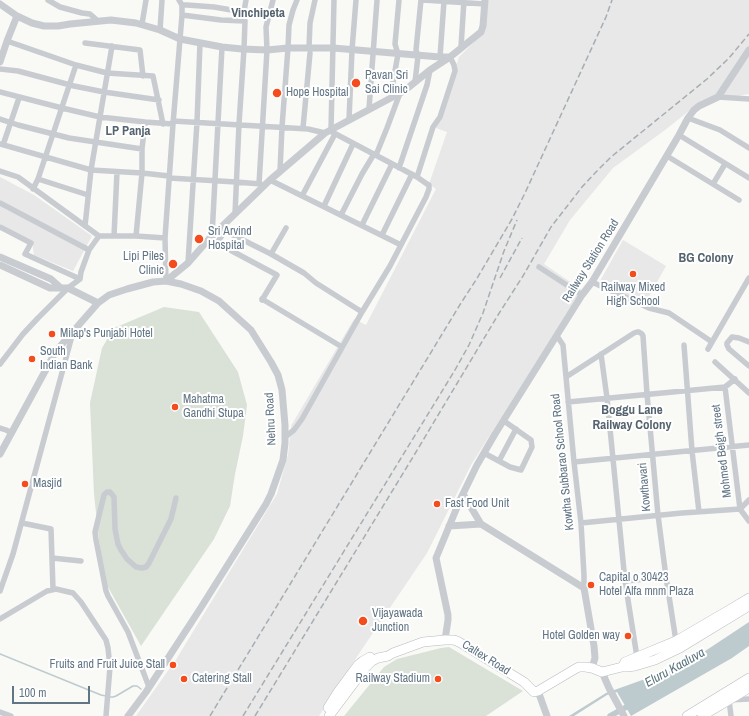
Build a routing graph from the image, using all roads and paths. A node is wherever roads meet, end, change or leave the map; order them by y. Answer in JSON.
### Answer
{"nodes":[{"id":1,"x":48,"y":0,"type":"edge"},
{"id":2,"x":61,"y":0,"type":"edge"},
{"id":3,"x":146,"y":0,"type":"edge"},
{"id":4,"x":162,"y":0,"type":"edge"},
{"id":5,"x":178,"y":0,"type":"edge"},
{"id":6,"x":246,"y":0,"type":"edge"},
{"id":7,"x":273,"y":0,"type":"edge"},
{"id":8,"x":296,"y":0,"type":"edge"},
{"id":9,"x":316,"y":0,"type":"edge"},
{"id":10,"x":334,"y":0,"type":"edge"},
{"id":11,"x":356,"y":0,"type":"edge"},
{"id":12,"x":377,"y":0,"type":"edge"},
{"id":13,"x":399,"y":0,"type":"edge"},
{"id":14,"x":422,"y":0,"type":"edge"},
{"id":15,"x":444,"y":1,"type":"edge"},
{"id":16,"x":464,"y":1,"type":"edge"},
{"id":17,"x":485,"y":2,"type":"edge"},
{"id":18,"x":0,"y":4,"type":"edge"},
{"id":19,"x":182,"y":6,"type":"junction"},
{"id":20,"x":60,"y":7,"type":"junction"},
{"id":21,"x":244,"y":12,"type":"junction"},
{"id":22,"x":182,"y":15,"type":"junction"},
{"id":23,"x":17,"y":16,"type":"junction"},
{"id":24,"x":98,"y":21,"type":"junction"},
{"id":25,"x":245,"y":21,"type":"junction"},
{"id":26,"x":142,"y":24,"type":"junction"},
{"id":27,"x":160,"y":30,"type":"junction"},
{"id":28,"x":180,"y":39,"type":"junction"},
{"id":29,"x":7,"y":41,"type":"junction"},
{"id":30,"x":85,"y":43,"type":"dead end"},
{"id":31,"x":200,"y":43,"type":"junction"},
{"id":32,"x":112,"y":46,"type":"junction"},
{"id":33,"x":222,"y":47,"type":"junction"},
{"id":34,"x":461,"y":47,"type":"junction"},
{"id":35,"x":288,"y":48,"type":"junction"},
{"id":36,"x":333,"y":48,"type":"junction"},
{"id":37,"x":244,"y":49,"type":"junction"},
{"id":38,"x":266,"y":50,"type":"junction"},
{"id":39,"x":352,"y":50,"type":"junction"},
{"id":40,"x":749,"y":50,"type":"edge"},
{"id":41,"x":309,"y":51,"type":"junction"},
{"id":42,"x":374,"y":52,"type":"junction"},
{"id":43,"x":398,"y":54,"type":"junction"},
{"id":44,"x":418,"y":56,"type":"junction"},
{"id":45,"x":440,"y":57,"type":"junction"},
{"id":46,"x":450,"y":57,"type":"junction"},
{"id":47,"x":0,"y":62,"type":"edge"},
{"id":48,"x":76,"y":65,"type":"junction"},
{"id":49,"x":0,"y":69,"type":"edge"},
{"id":50,"x":430,"y":70,"type":"junction"},
{"id":51,"x":107,"y":73,"type":"junction"},
{"id":52,"x":143,"y":76,"type":"junction"},
{"id":53,"x":415,"y":82,"type":"junction"},
{"id":54,"x":69,"y":85,"type":"junction"},
{"id":55,"x":0,"y":92,"type":"edge"},
{"id":56,"x":104,"y":92,"type":"junction"},
{"id":57,"x":397,"y":95,"type":"junction"},
{"id":58,"x":718,"y":97,"type":"junction"},
{"id":59,"x":19,"y":98,"type":"junction"},
{"id":60,"x":749,"y":99,"type":"edge"},
{"id":61,"x":159,"y":100,"type":"junction"},
{"id":62,"x":62,"y":108,"type":"junction"},
{"id":63,"x":369,"y":109,"type":"junction"},
{"id":64,"x":100,"y":117,"type":"junction"},
{"id":65,"x":688,"y":118,"type":"junction"},
{"id":66,"x":0,"y":119,"type":"edge"},
{"id":67,"x":349,"y":120,"type":"junction"},
{"id":68,"x":145,"y":122,"type":"junction"},
{"id":69,"x":173,"y":122,"type":"junction"},
{"id":70,"x":197,"y":122,"type":"junction"},
{"id":71,"x":11,"y":123,"type":"junction"},
{"id":72,"x":219,"y":123,"type":"junction"},
{"id":73,"x":163,"y":124,"type":"junction"},
{"id":74,"x":239,"y":124,"type":"junction"},
{"id":75,"x":262,"y":126,"type":"junction"},
{"id":76,"x":282,"y":127,"type":"junction"},
{"id":77,"x":303,"y":128,"type":"junction"},
{"id":78,"x":330,"y":132,"type":"junction"},
{"id":79,"x":52,"y":134,"type":"junction"},
{"id":80,"x":680,"y":136,"type":"junction"},
{"id":81,"x":95,"y":143,"type":"junction"},
{"id":82,"x":2,"y":144,"type":"edge"},
{"id":83,"x":353,"y":144,"type":"junction"},
{"id":84,"x":749,"y":148,"type":"edge"},
{"id":85,"x":142,"y":149,"type":"junction"},
{"id":86,"x":375,"y":155,"type":"junction"},
{"id":87,"x":667,"y":156,"type":"junction"},
{"id":88,"x":46,"y":157,"type":"junction"},
{"id":89,"x":392,"y":164,"type":"junction"},
{"id":90,"x":725,"y":164,"type":"junction"},
{"id":91,"x":399,"y":168,"type":"junction"},
{"id":92,"x":0,"y":170,"type":"edge"},
{"id":93,"x":91,"y":170,"type":"junction"},
{"id":94,"x":280,"y":171,"type":"junction"},
{"id":95,"x":117,"y":172,"type":"junction"},
{"id":96,"x":142,"y":173,"type":"junction"},
{"id":97,"x":415,"y":176,"type":"junction"},
{"id":98,"x":169,"y":177,"type":"junction"},
{"id":99,"x":749,"y":178,"type":"edge"},
{"id":100,"x":38,"y":179,"type":"junction"},
{"id":101,"x":193,"y":179,"type":"junction"},
{"id":102,"x":215,"y":180,"type":"junction"},
{"id":103,"x":236,"y":182,"type":"junction"},
{"id":104,"x":264,"y":183,"type":"junction"},
{"id":105,"x":713,"y":184,"type":"junction"},
{"id":106,"x":33,"y":189,"type":"junction"},
{"id":107,"x":88,"y":195,"type":"junction"},
{"id":108,"x":302,"y":196,"type":"junction"},
{"id":109,"x":739,"y":200,"type":"dead end"},
{"id":110,"x":0,"y":203,"type":"edge"},
{"id":111,"x":324,"y":206,"type":"junction"},
{"id":112,"x":235,"y":214,"type":"junction"},
{"id":113,"x":341,"y":215,"type":"junction"},
{"id":114,"x":362,"y":225,"type":"junction"},
{"id":115,"x":85,"y":226,"type":"junction"},
{"id":116,"x":0,"y":227,"type":"edge"},
{"id":117,"x":286,"y":228,"type":"dead end"},
{"id":118,"x":382,"y":235,"type":"junction"},
{"id":119,"x":99,"y":236,"type":"junction"},
{"id":120,"x":114,"y":236,"type":"junction"},
{"id":121,"x":136,"y":236,"type":"junction"},
{"id":122,"x":212,"y":236,"type":"junction"},
{"id":123,"x":165,"y":238,"type":"junction"},
{"id":124,"x":401,"y":245,"type":"junction"},
{"id":125,"x":89,"y":250,"type":"junction"},
{"id":126,"x":271,"y":254,"type":"junction"},
{"id":127,"x":0,"y":257,"type":"edge"},
{"id":128,"x":188,"y":263,"type":"junction"},
{"id":129,"x":0,"y":266,"type":"edge"},
{"id":130,"x":539,"y":267,"type":"dead end"},
{"id":131,"x":749,"y":278,"type":"edge"},
{"id":132,"x":80,"y":279,"type":"junction"},
{"id":133,"x":166,"y":281,"type":"junction"},
{"id":134,"x":592,"y":282,"type":"junction"},
{"id":135,"x":65,"y":288,"type":"junction"},
{"id":136,"x":582,"y":295,"type":"junction"},
{"id":137,"x":98,"y":303,"type":"junction"},
{"id":138,"x":362,"y":312,"type":"junction"},
{"id":139,"x":74,"y":329,"type":"junction"},
{"id":140,"x":640,"y":332,"type":"joint"},
{"id":141,"x":557,"y":336,"type":"junction"},
{"id":142,"x":712,"y":342,"type":"junction"},
{"id":143,"x":749,"y":342,"type":"edge"},
{"id":144,"x":684,"y":345,"type":"dead end"},
{"id":145,"x":342,"y":347,"type":"junction"},
{"id":146,"x":708,"y":349,"type":"dead end"},
{"id":147,"x":602,"y":354,"type":"junction"},
{"id":148,"x":715,"y":362,"type":"dead end"},
{"id":149,"x":0,"y":364,"type":"edge"},
{"id":150,"x":749,"y":366,"type":"edge"},
{"id":151,"x":566,"y":376,"type":"junction"},
{"id":152,"x":736,"y":380,"type":"junction"},
{"id":153,"x":726,"y":387,"type":"junction"},
{"id":154,"x":687,"y":390,"type":"junction"},
{"id":155,"x":749,"y":393,"type":"edge"},
{"id":156,"x":647,"y":394,"type":"junction"},
{"id":157,"x":607,"y":398,"type":"junction"},
{"id":158,"x":568,"y":402,"type":"junction"},
{"id":159,"x":504,"y":421,"type":"junction"},
{"id":160,"x":0,"y":428,"type":"edge"},
{"id":161,"x":516,"y":429,"type":"junction"},
{"id":162,"x":12,"y":433,"type":"junction"},
{"id":163,"x":285,"y":437,"type":"junction"},
{"id":164,"x":749,"y":445,"type":"edge"},
{"id":165,"x":733,"y":446,"type":"junction"},
{"id":166,"x":692,"y":450,"type":"junction"},
{"id":167,"x":484,"y":453,"type":"junction"},
{"id":168,"x":0,"y":454,"type":"edge"},
{"id":169,"x":653,"y":454,"type":"junction"},
{"id":170,"x":613,"y":458,"type":"junction"},
{"id":171,"x":498,"y":461,"type":"junction"},
{"id":172,"x":574,"y":462,"type":"junction"},
{"id":173,"x":462,"y":494,"type":"junction"},
{"id":174,"x":176,"y":498,"type":"dead end"},
{"id":175,"x":749,"y":500,"type":"edge"},
{"id":176,"x":740,"y":509,"type":"junction"},
{"id":177,"x":699,"y":512,"type":"junction"},
{"id":178,"x":658,"y":515,"type":"junction"},
{"id":179,"x":620,"y":519,"type":"junction"},
{"id":180,"x":749,"y":521,"type":"edge"},
{"id":181,"x":580,"y":522,"type":"junction"},
{"id":182,"x":22,"y":523,"type":"junction"},
{"id":183,"x":482,"y":524,"type":"junction"},
{"id":184,"x":449,"y":526,"type":"junction"},
{"id":185,"x":52,"y":558,"type":"junction"},
{"id":186,"x":81,"y":561,"type":"dead end"},
{"id":187,"x":666,"y":577,"type":"junction"},
{"id":188,"x":625,"y":581,"type":"junction"},
{"id":189,"x":584,"y":588,"type":"junction"},
{"id":190,"x":53,"y":590,"type":"junction"},
{"id":191,"x":0,"y":591,"type":"edge"},
{"id":192,"x":749,"y":598,"type":"edge"},
{"id":193,"x":749,"y":606,"type":"edge"},
{"id":194,"x":0,"y":619,"type":"edge"},
{"id":195,"x":445,"y":640,"type":"junction"},
{"id":196,"x":676,"y":640,"type":"junction"},
{"id":197,"x":393,"y":653,"type":"junction"},
{"id":198,"x":637,"y":657,"type":"junction"},
{"id":199,"x":622,"y":667,"type":"junction"},
{"id":200,"x":592,"y":668,"type":"junction"},
{"id":201,"x":602,"y":672,"type":"junction"},
{"id":202,"x":749,"y":678,"type":"edge"},
{"id":203,"x":148,"y":687,"type":"junction"},
{"id":204,"x":749,"y":688,"type":"edge"},
{"id":205,"x":534,"y":689,"type":"junction"},
{"id":206,"x":749,"y":699,"type":"edge"},
{"id":207,"x":729,"y":700,"type":"junction"},
{"id":208,"x":0,"y":712,"type":"edge"},
{"id":209,"x":11,"y":716,"type":"edge"},
{"id":210,"x":106,"y":716,"type":"edge"},
{"id":211,"x":128,"y":716,"type":"edge"},
{"id":212,"x":323,"y":716,"type":"edge"},
{"id":213,"x":329,"y":716,"type":"edge"},
{"id":214,"x":547,"y":716,"type":"edge"},
{"id":215,"x":624,"y":716,"type":"edge"},
{"id":216,"x":687,"y":716,"type":"edge"},
{"id":217,"x":702,"y":716,"type":"edge"},
{"id":218,"x":731,"y":716,"type":"edge"}],
"edges":[{"from":1,"to":20,"type":"street"},
{"from":2,"to":20,"type":"street"},
{"from":3,"to":26,"type":"street"},
{"from":4,"to":27,"type":"street"},
{"from":5,"to":19,"type":"street"},
{"from":6,"to":21,"type":"street"},
{"from":7,"to":38,"type":"street"},
{"from":8,"to":35,"type":"street"},
{"from":9,"to":41,"type":"street"},
{"from":10,"to":36,"type":"street"},
{"from":11,"to":39,"type":"street"},
{"from":12,"to":42,"type":"street"},
{"from":13,"to":43,"type":"street"},
{"from":14,"to":15,"type":"street"},
{"from":14,"to":44,"type":"street"},
{"from":15,"to":16,"type":"street"},
{"from":15,"to":45,"type":"street"},
{"from":16,"to":17,"type":"street"},
{"from":16,"to":34,"type":"street"},
{"from":17,"to":34,"type":"street"},
{"from":18,"to":23,"type":"street"},
{"from":19,"to":21,"type":"street"},
{"from":19,"to":22,"type":"street"},
{"from":20,"to":24,"type":"street"},
{"from":21,"to":25,"type":"street"},
{"from":22,"to":25,"type":"street"},
{"from":22,"to":28,"type":"street"},
{"from":23,"to":24,"type":"street"},
{"from":23,"to":29,"type":"street"},
{"from":24,"to":26,"type":"street"},
{"from":25,"to":37,"type":"street"},
{"from":26,"to":27,"type":"street"},
{"from":27,"to":28,"type":"street"},
{"from":28,"to":31,"type":"street"},
{"from":28,"to":69,"type":"street"},
{"from":29,"to":47,"type":"street"},
{"from":29,"to":48,"type":"street"},
{"from":30,"to":32,"type":"street"},
{"from":31,"to":33,"type":"street"},
{"from":31,"to":70,"type":"street"},
{"from":32,"to":51,"type":"street"},
{"from":32,"to":52,"type":"street"},
{"from":33,"to":37,"type":"street"},
{"from":33,"to":72,"type":"street"},
{"from":34,"to":46,"type":"street"},
{"from":35,"to":38,"type":"street"},
{"from":35,"to":41,"type":"street"},
{"from":35,"to":76,"type":"street"},
{"from":36,"to":39,"type":"street"},
{"from":36,"to":41,"type":"street"},
{"from":36,"to":78,"type":"street"},
{"from":37,"to":38,"type":"street"},
{"from":37,"to":74,"type":"street"},
{"from":38,"to":75,"type":"street"},
{"from":39,"to":42,"type":"street"},
{"from":39,"to":67,"type":"street"},
{"from":40,"to":58,"type":"street"},
{"from":41,"to":77,"type":"street"},
{"from":42,"to":43,"type":"street"},
{"from":42,"to":63,"type":"street"},
{"from":43,"to":44,"type":"street"},
{"from":43,"to":57,"type":"street"},
{"from":44,"to":45,"type":"street"},
{"from":44,"to":53,"type":"street"},
{"from":45,"to":46,"type":"street"},
{"from":46,"to":50,"type":"street"},
{"from":46,"to":97,"type":"street"},
{"from":48,"to":51,"type":"street"},
{"from":48,"to":54,"type":"street"},
{"from":49,"to":54,"type":"street"},
{"from":50,"to":53,"type":"street"},
{"from":50,"to":91,"type":"street"},
{"from":51,"to":52,"type":"street"},
{"from":51,"to":56,"type":"street"},
{"from":52,"to":61,"type":"street"},
{"from":53,"to":57,"type":"street"},
{"from":54,"to":56,"type":"street"},
{"from":54,"to":62,"type":"street"},
{"from":55,"to":59,"type":"street"},
{"from":56,"to":61,"type":"street"},
{"from":56,"to":64,"type":"street"},
{"from":57,"to":63,"type":"street"},
{"from":57,"to":86,"type":"street"},
{"from":58,"to":60,"type":"street"},
{"from":58,"to":65,"type":"street","name":"Railway Station Road"},
{"from":59,"to":62,"type":"street"},
{"from":59,"to":71,"type":"street"},
{"from":61,"to":73,"type":"street"},
{"from":62,"to":64,"type":"street"},
{"from":62,"to":79,"type":"street"},
{"from":63,"to":67,"type":"street"},
{"from":64,"to":68,"type":"street"},
{"from":64,"to":81,"type":"street"},
{"from":65,"to":80,"type":"street","name":"Railway Station Road"},
{"from":65,"to":84,"type":"street"},
{"from":66,"to":71,"type":"street"},
{"from":67,"to":78,"type":"street"},
{"from":68,"to":73,"type":"street"},
{"from":68,"to":85,"type":"street"},
{"from":69,"to":70,"type":"street"},
{"from":69,"to":73,"type":"street"},
{"from":69,"to":98,"type":"street"},
{"from":70,"to":72,"type":"street"},
{"from":70,"to":101,"type":"street"},
{"from":71,"to":79,"type":"street"},
{"from":71,"to":82,"type":"street"},
{"from":72,"to":74,"type":"street"},
{"from":72,"to":102,"type":"street"},
{"from":74,"to":75,"type":"street"},
{"from":74,"to":103,"type":"street"},
{"from":75,"to":76,"type":"street"},
{"from":75,"to":104,"type":"street"},
{"from":76,"to":77,"type":"street"},
{"from":76,"to":94,"type":"street"},
{"from":77,"to":78,"type":"street"},
{"from":78,"to":83,"type":"street"},
{"from":78,"to":94,"type":"street"},
{"from":78,"to":108,"type":"street"},
{"from":79,"to":81,"type":"street"},
{"from":79,"to":88,"type":"street"},
{"from":80,"to":87,"type":"street","name":"Railway Station Road"},
{"from":80,"to":90,"type":"street"},
{"from":81,"to":85,"type":"street"},
{"from":81,"to":93,"type":"street"},
{"from":82,"to":88,"type":"street"},
{"from":83,"to":86,"type":"street"},
{"from":83,"to":111,"type":"street"},
{"from":85,"to":96,"type":"street"},
{"from":86,"to":89,"type":"street"},
{"from":86,"to":113,"type":"street"},
{"from":87,"to":105,"type":"street"},
{"from":87,"to":134,"type":"street","name":"Railway Station Road"},
{"from":88,"to":93,"type":"street"},
{"from":88,"to":100,"type":"street"},
{"from":89,"to":91,"type":"street"},
{"from":89,"to":114,"type":"street"},
{"from":90,"to":99,"type":"street"},
{"from":90,"to":105,"type":"street"},
{"from":91,"to":97,"type":"street"},
{"from":92,"to":106,"type":"street"},
{"from":93,"to":95,"type":"street"},
{"from":93,"to":107,"type":"street"},
{"from":94,"to":104,"type":"street"},
{"from":95,"to":96,"type":"street"},
{"from":95,"to":120,"type":"street"},
{"from":96,"to":98,"type":"street"},
{"from":96,"to":121,"type":"street"},
{"from":97,"to":118,"type":"street"},
{"from":97,"to":124,"type":"street"},
{"from":98,"to":101,"type":"street"},
{"from":98,"to":123,"type":"street"},
{"from":100,"to":106,"type":"street"},
{"from":100,"to":107,"type":"street"},
{"from":101,"to":102,"type":"street"},
{"from":101,"to":128,"type":"street"},
{"from":102,"to":103,"type":"street"},
{"from":102,"to":122,"type":"street"},
{"from":103,"to":104,"type":"street"},
{"from":103,"to":112,"type":"street"},
{"from":104,"to":108,"type":"street"},
{"from":104,"to":112,"type":"street"},
{"from":105,"to":109,"type":"street"},
{"from":106,"to":115,"type":"street"},
{"from":107,"to":115,"type":"street"},
{"from":108,"to":111,"type":"street"},
{"from":110,"to":125,"type":"street"},
{"from":111,"to":113,"type":"street"},
{"from":112,"to":122,"type":"street"},
{"from":113,"to":114,"type":"street"},
{"from":114,"to":118,"type":"street"},
{"from":115,"to":119,"type":"street"},
{"from":116,"to":132,"type":"street"},
{"from":117,"to":126,"type":"street"},
{"from":118,"to":124,"type":"street"},
{"from":119,"to":120,"type":"street"},
{"from":119,"to":125,"type":"street"},
{"from":120,"to":121,"type":"street"},
{"from":121,"to":123,"type":"street"},
{"from":122,"to":128,"type":"street"},
{"from":123,"to":133,"type":"street"},
{"from":124,"to":138,"type":"street"},
{"from":125,"to":132,"type":"street"},
{"from":126,"to":138,"type":"street"},
{"from":126,"to":145,"type":"street"},
{"from":127,"to":135,"type":"street"},
{"from":128,"to":133,"type":"street"},
{"from":129,"to":135,"type":"street"},
{"from":130,"to":136,"type":"street"},
{"from":131,"to":142,"type":"street"},
{"from":132,"to":135,"type":"street"},
{"from":133,"to":137,"type":"street","name":"Nehru Road"},
{"from":133,"to":163,"type":"street","name":"Nehru Road"},
{"from":134,"to":136,"type":"street","name":"Railway Station Road"},
{"from":134,"to":142,"type":"street"},
{"from":135,"to":137,"type":"street"},
{"from":135,"to":149,"type":"street"},
{"from":136,"to":141,"type":"street","name":"Railway Station Road"},
{"from":137,"to":139,"type":"street","name":"Nehru Road"},
{"from":138,"to":145,"type":"street"},
{"from":139,"to":162,"type":"street","name":"Nehru Road"},
{"from":139,"to":182,"type":"street"},
{"from":140,"to":147,"type":"street","name":"Kowtha Subbarao School Road"},
{"from":140,"to":156,"type":"street","name":"Kowthavari"},
{"from":141,"to":151,"type":"street","name":"Kowtha Subbarao School Road"},
{"from":141,"to":159,"type":"street","name":"Railway Station Road"},
{"from":142,"to":146,"type":"street"},
{"from":143,"to":150,"type":"street"},
{"from":144,"to":154,"type":"street"},
{"from":145,"to":163,"type":"street"},
{"from":147,"to":151,"type":"street","name":"Kowtha Subbarao School Road"},
{"from":147,"to":157,"type":"street"},
{"from":148,"to":152,"type":"street"},
{"from":151,"to":158,"type":"street","name":"Kowtha Subbarao School Road"},
{"from":152,"to":153,"type":"street","name":"Mohmed Beigh street"},
{"from":152,"to":155,"type":"street"},
{"from":153,"to":154,"type":"street"},
{"from":153,"to":165,"type":"street","name":"Mohmed Beigh street"},
{"from":154,"to":156,"type":"street"},
{"from":154,"to":166,"type":"street"},
{"from":156,"to":157,"type":"street"},
{"from":156,"to":169,"type":"street","name":"Kowthavari"},
{"from":157,"to":158,"type":"street"},
{"from":157,"to":170,"type":"street"},
{"from":158,"to":172,"type":"street","name":"Kowtha Subbarao School Road"},
{"from":159,"to":161,"type":"street"},
{"from":159,"to":167,"type":"street","name":"Railway Station Road"},
{"from":160,"to":162,"type":"street"},
{"from":161,"to":171,"type":"street"},
{"from":161,"to":171,"type":"street"},
{"from":162,"to":168,"type":"street","name":"Nehru Road"},
{"from":163,"to":203,"type":"street","name":"Nehru Road"},
{"from":164,"to":165,"type":"street"},
{"from":165,"to":166,"type":"street"},
{"from":165,"to":176,"type":"street","name":"Mohmed Beigh street"},
{"from":166,"to":169,"type":"street"},
{"from":166,"to":177,"type":"street"},
{"from":167,"to":171,"type":"street"},
{"from":167,"to":173,"type":"street","name":"Railway Station Road"},
{"from":169,"to":170,"type":"street"},
{"from":169,"to":178,"type":"street","name":"Kowthavari"},
{"from":170,"to":172,"type":"street"},
{"from":170,"to":179,"type":"street"},
{"from":172,"to":181,"type":"street","name":"Kowtha Subbarao School Road"},
{"from":173,"to":183,"type":"street"},
{"from":173,"to":184,"type":"street","name":"Railway Station Road"},
{"from":174,"to":203,"type":"street"},
{"from":175,"to":176,"type":"street"},
{"from":176,"to":177,"type":"street"},
{"from":176,"to":180,"type":"street","name":"Mohmed Beigh street"},
{"from":177,"to":178,"type":"street"},
{"from":178,"to":179,"type":"street"},
{"from":178,"to":187,"type":"street","name":"Kowthavari"},
{"from":179,"to":181,"type":"street"},
{"from":179,"to":188,"type":"street"},
{"from":181,"to":189,"type":"street","name":"Kowtha Subbarao School Road"},
{"from":182,"to":185,"type":"street"},
{"from":182,"to":191,"type":"street"},
{"from":183,"to":184,"type":"street"},
{"from":183,"to":189,"type":"street"},
{"from":184,"to":195,"type":"street","name":"Railway Station Road"},
{"from":185,"to":186,"type":"street"},
{"from":185,"to":190,"type":"street"},
{"from":187,"to":188,"type":"street"},
{"from":187,"to":196,"type":"street","name":"Kowthavari"},
{"from":188,"to":198,"type":"street"},
{"from":189,"to":200,"type":"street"},
{"from":190,"to":194,"type":"street"},
{"from":190,"to":210,"type":"street"},
{"from":192,"to":196,"type":"main road"},
{"from":193,"to":199,"type":"main road"},
{"from":195,"to":197,"type":"main road","name":"Caltex Road"},
{"from":195,"to":205,"type":"main road","name":"Caltex Road"},
{"from":196,"to":198,"type":"main road"},
{"from":197,"to":212,"type":"main road","name":"Caltex Road"},
{"from":197,"to":213,"type":"main road","name":"Caltex Road"},
{"from":198,"to":199,"type":"main road"},
{"from":199,"to":201,"type":"main road"},
{"from":200,"to":201,"type":"main road"},
{"from":200,"to":205,"type":"main road"},
{"from":201,"to":215,"type":"street"},
{"from":202,"to":216,"type":"main road"},
{"from":203,"to":211,"type":"street","name":"Nehru Road"},
{"from":204,"to":207,"type":"main road"},
{"from":205,"to":214,"type":"street"},
{"from":206,"to":207,"type":"street"},
{"from":207,"to":217,"type":"main road"},
{"from":207,"to":218,"type":"street"},
{"from":208,"to":209,"type":"street"}]}
